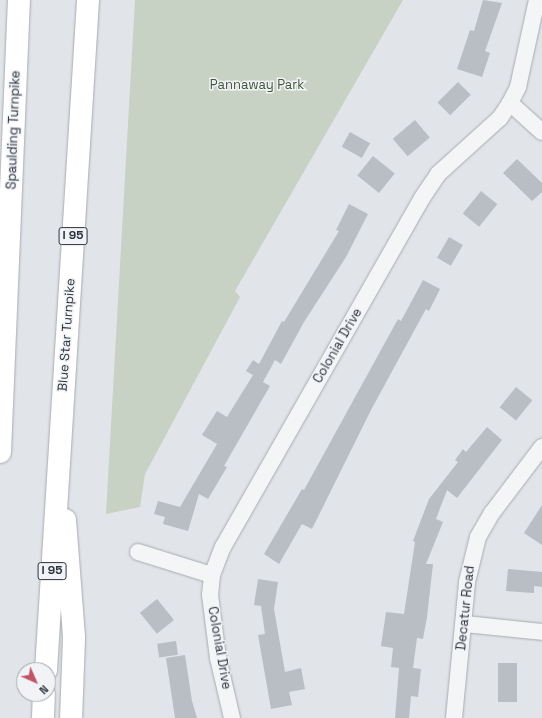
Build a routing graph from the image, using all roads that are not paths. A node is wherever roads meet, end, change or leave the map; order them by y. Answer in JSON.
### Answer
{"nodes":[{"id":1,"x":19,"y":0,"type":"edge"},
{"id":2,"x":88,"y":0,"type":"edge"},
{"id":3,"x":537,"y":0,"type":"edge"},
{"id":4,"x":510,"y":103,"type":"junction"},
{"id":5,"x":542,"y":132,"type":"edge"},
{"id":6,"x":542,"y":447,"type":"edge"},
{"id":7,"x":0,"y":452,"type":"edge"},
{"id":8,"x":58,"y":473,"type":"junction"},
{"id":9,"x":138,"y":552,"type":"dead end"},
{"id":10,"x":212,"y":575,"type":"junction"},
{"id":11,"x":465,"y":624,"type":"junction"},
{"id":12,"x":542,"y":632,"type":"edge"},
{"id":13,"x":46,"y":662,"type":"edge"},
{"id":14,"x":44,"y":702,"type":"edge"},
{"id":15,"x":43,"y":718,"type":"edge"},
{"id":16,"x":71,"y":718,"type":"edge"},
{"id":17,"x":232,"y":718,"type":"edge"},
{"id":18,"x":454,"y":718,"type":"edge"}],
"edges":[{"from":1,"to":7,"type":"highway","name":"Spaulding Turnpike"},
{"from":2,"to":8,"type":"highway","name":"Blue Star Turnpike","number":"I 95"},
{"from":3,"to":4,"type":"street","name":"Colonial Drive"},
{"from":4,"to":5,"type":"street"},
{"from":4,"to":10,"type":"street","name":"Colonial Drive"},
{"from":6,"to":11,"type":"street","name":"Decatur Road"},
{"from":8,"to":13,"type":"highway","name":"Blue Star Turnpike","number":"I 95"},
{"from":8,"to":16,"type":"highway"},
{"from":9,"to":10,"type":"street"},
{"from":10,"to":17,"type":"street","name":"Colonial Drive"},
{"from":11,"to":12,"type":"street"},
{"from":11,"to":18,"type":"street","name":"Decatur Road"},
{"from":14,"to":15,"type":"highway"}]}
